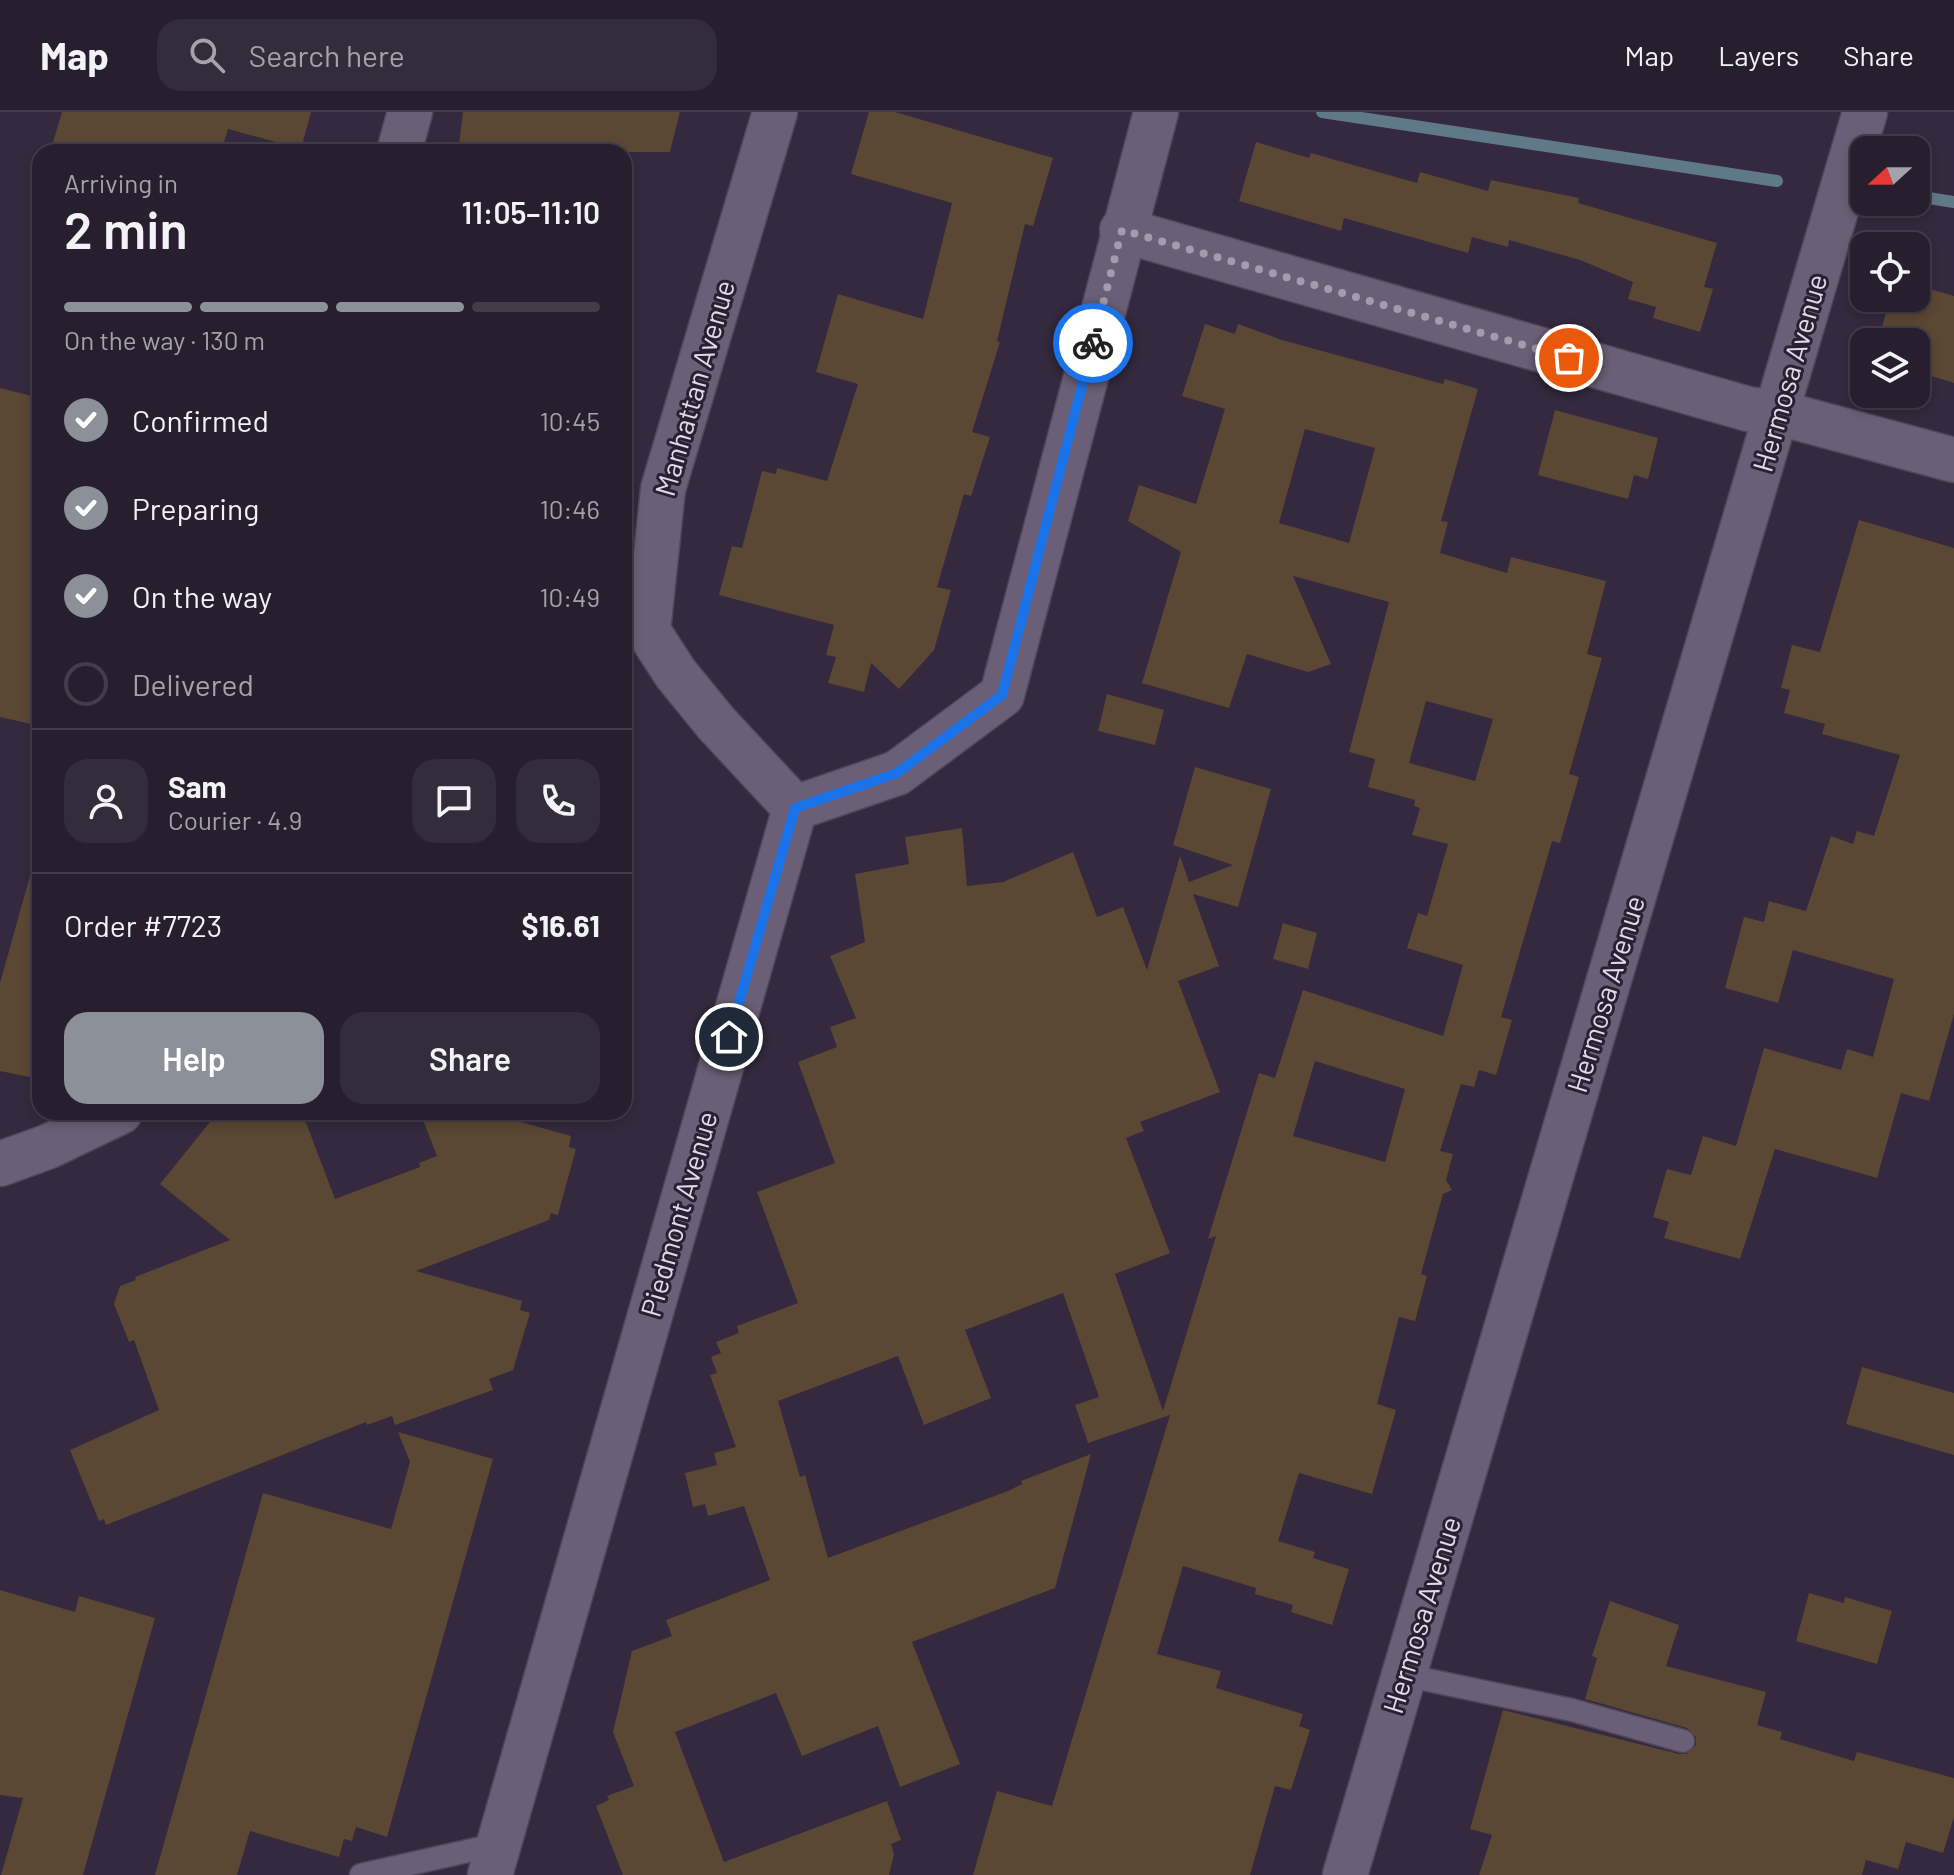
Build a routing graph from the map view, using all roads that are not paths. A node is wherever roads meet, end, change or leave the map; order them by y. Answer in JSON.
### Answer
{"nodes":[{"id":1,"x":410,"y":112,"type":"edge"},
{"id":2,"x":775,"y":112,"type":"edge"},
{"id":3,"x":1156,"y":112,"type":"edge"},
{"id":4,"x":1865,"y":112,"type":"edge"},
{"id":5,"x":401,"y":144,"type":"edge"},
{"id":6,"x":1122,"y":230,"type":"junction"},
{"id":7,"x":1779,"y":413,"type":"junction"},
{"id":8,"x":1954,"y":460,"type":"edge"},
{"id":9,"x":795,"y":808,"type":"junction"},
{"id":10,"x":103,"y":1120,"type":"edge"},
{"id":11,"x":0,"y":1164,"type":"edge"},
{"id":12,"x":1404,"y":1675,"type":"junction"},
{"id":13,"x":1683,"y":1741,"type":"dead end"},
{"id":14,"x":494,"y":1860,"type":"edge"},
{"id":15,"x":361,"y":1875,"type":"edge"},
{"id":16,"x":1345,"y":1875,"type":"edge"}],
"edges":[{"from":1,"to":5,"type":"street"},
{"from":2,"to":9,"type":"street","name":"Manhattan Avenue"},
{"from":3,"to":6,"type":"street"},
{"from":4,"to":7,"type":"street","name":"Hermosa Avenue"},
{"from":6,"to":7,"type":"street"},
{"from":6,"to":9,"type":"street"},
{"from":7,"to":8,"type":"street"},
{"from":7,"to":12,"type":"street","name":"Hermosa Avenue"},
{"from":9,"to":14,"type":"street","name":"Piedmont Avenue"},
{"from":10,"to":11,"type":"street"},
{"from":12,"to":13,"type":"lane"},
{"from":12,"to":16,"type":"street","name":"Hermosa Avenue"},
{"from":14,"to":15,"type":"lane"}]}
